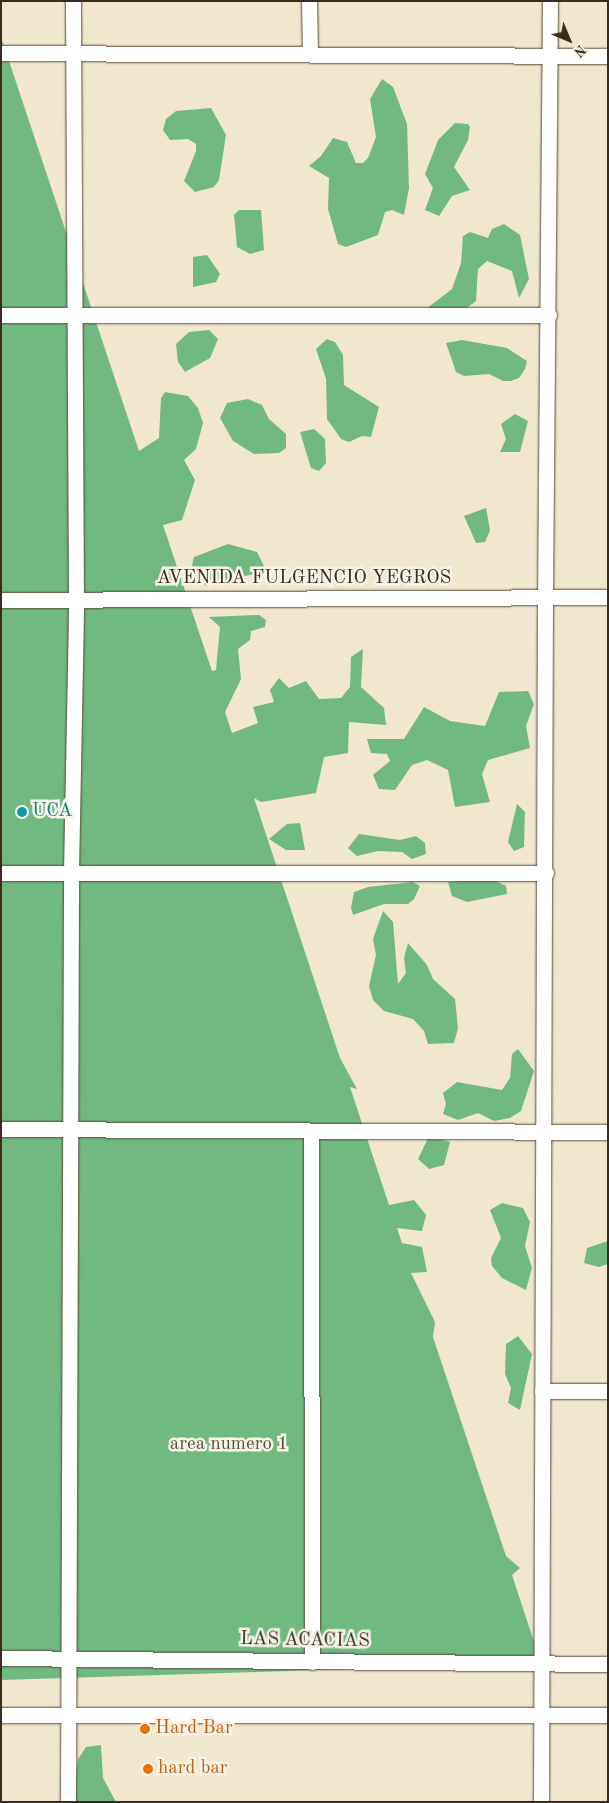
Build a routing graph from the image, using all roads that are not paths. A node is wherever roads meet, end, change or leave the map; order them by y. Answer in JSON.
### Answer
{"nodes":[{"id":1,"x":73,"y":1,"type":"edge"},
{"id":2,"x":310,"y":1,"type":"edge"},
{"id":3,"x":550,"y":1,"type":"edge"},
{"id":4,"x":1,"y":53,"type":"edge"},
{"id":5,"x":73,"y":53,"type":"junction"},
{"id":6,"x":310,"y":54,"type":"junction"},
{"id":7,"x":550,"y":56,"type":"junction"},
{"id":8,"x":608,"y":56,"type":"edge"},
{"id":9,"x":1,"y":315,"type":"edge"},
{"id":10,"x":72,"y":315,"type":"junction"},
{"id":11,"x":548,"y":315,"type":"junction"},
{"id":12,"x":608,"y":597,"type":"edge"},
{"id":13,"x":544,"y":598,"type":"junction"},
{"id":14,"x":1,"y":600,"type":"edge"},
{"id":15,"x":76,"y":601,"type":"junction"},
{"id":16,"x":1,"y":873,"type":"edge"},
{"id":17,"x":70,"y":873,"type":"junction"},
{"id":18,"x":546,"y":873,"type":"junction"},
{"id":19,"x":1,"y":1129,"type":"edge"},
{"id":20,"x":70,"y":1130,"type":"junction"},
{"id":21,"x":312,"y":1131,"type":"junction"},
{"id":22,"x":544,"y":1132,"type":"junction"},
{"id":23,"x":608,"y":1132,"type":"edge"},
{"id":24,"x":542,"y":1391,"type":"junction"},
{"id":25,"x":608,"y":1391,"type":"edge"},
{"id":26,"x":68,"y":1657,"type":"junction"},
{"id":27,"x":1,"y":1658,"type":"edge"},
{"id":28,"x":312,"y":1662,"type":"junction"},
{"id":29,"x":541,"y":1663,"type":"junction"},
{"id":30,"x":608,"y":1664,"type":"edge"},
{"id":31,"x":1,"y":1715,"type":"edge"},
{"id":32,"x":541,"y":1715,"type":"junction"},
{"id":33,"x":608,"y":1715,"type":"edge"},
{"id":34,"x":67,"y":1717,"type":"junction"},
{"id":35,"x":68,"y":1802,"type":"edge"},
{"id":36,"x":541,"y":1802,"type":"edge"}],
"edges":[{"from":1,"to":5,"type":"street"},
{"from":2,"to":6,"type":"street"},
{"from":3,"to":7,"type":"street"},
{"from":4,"to":5,"type":"street"},
{"from":5,"to":6,"type":"street"},
{"from":5,"to":10,"type":"street"},
{"from":6,"to":7,"type":"street"},
{"from":7,"to":8,"type":"street"},
{"from":7,"to":11,"type":"street"},
{"from":9,"to":10,"type":"street"},
{"from":10,"to":11,"type":"street"},
{"from":10,"to":15,"type":"street"},
{"from":11,"to":13,"type":"street"},
{"from":12,"to":13,"type":"street","name":"AVENIDA FULGENCIO YEGROS"},
{"from":13,"to":15,"type":"street","name":"AVENIDA FULGENCIO YEGROS"},
{"from":13,"to":18,"type":"street"},
{"from":14,"to":15,"type":"street","name":"AVENIDA FULGENCIO YEGROS"},
{"from":15,"to":17,"type":"street"},
{"from":16,"to":17,"type":"street"},
{"from":17,"to":18,"type":"street"},
{"from":17,"to":20,"type":"street"},
{"from":18,"to":22,"type":"street"},
{"from":19,"to":20,"type":"street"},
{"from":20,"to":21,"type":"street"},
{"from":20,"to":26,"type":"street"},
{"from":21,"to":22,"type":"street"},
{"from":21,"to":28,"type":"street"},
{"from":22,"to":23,"type":"street"},
{"from":22,"to":24,"type":"street"},
{"from":24,"to":25,"type":"street"},
{"from":24,"to":29,"type":"street"},
{"from":26,"to":27,"type":"street","name":"LAS ACACIAS"},
{"from":26,"to":28,"type":"street","name":"LAS ACACIAS"},
{"from":26,"to":34,"type":"street"},
{"from":28,"to":29,"type":"street","name":"LAS ACACIAS"},
{"from":29,"to":30,"type":"street","name":"LAS ACACIAS"},
{"from":29,"to":32,"type":"street"},
{"from":31,"to":34,"type":"street"},
{"from":32,"to":33,"type":"street"},
{"from":32,"to":34,"type":"street"},
{"from":32,"to":36,"type":"street"},
{"from":34,"to":35,"type":"street"}]}
